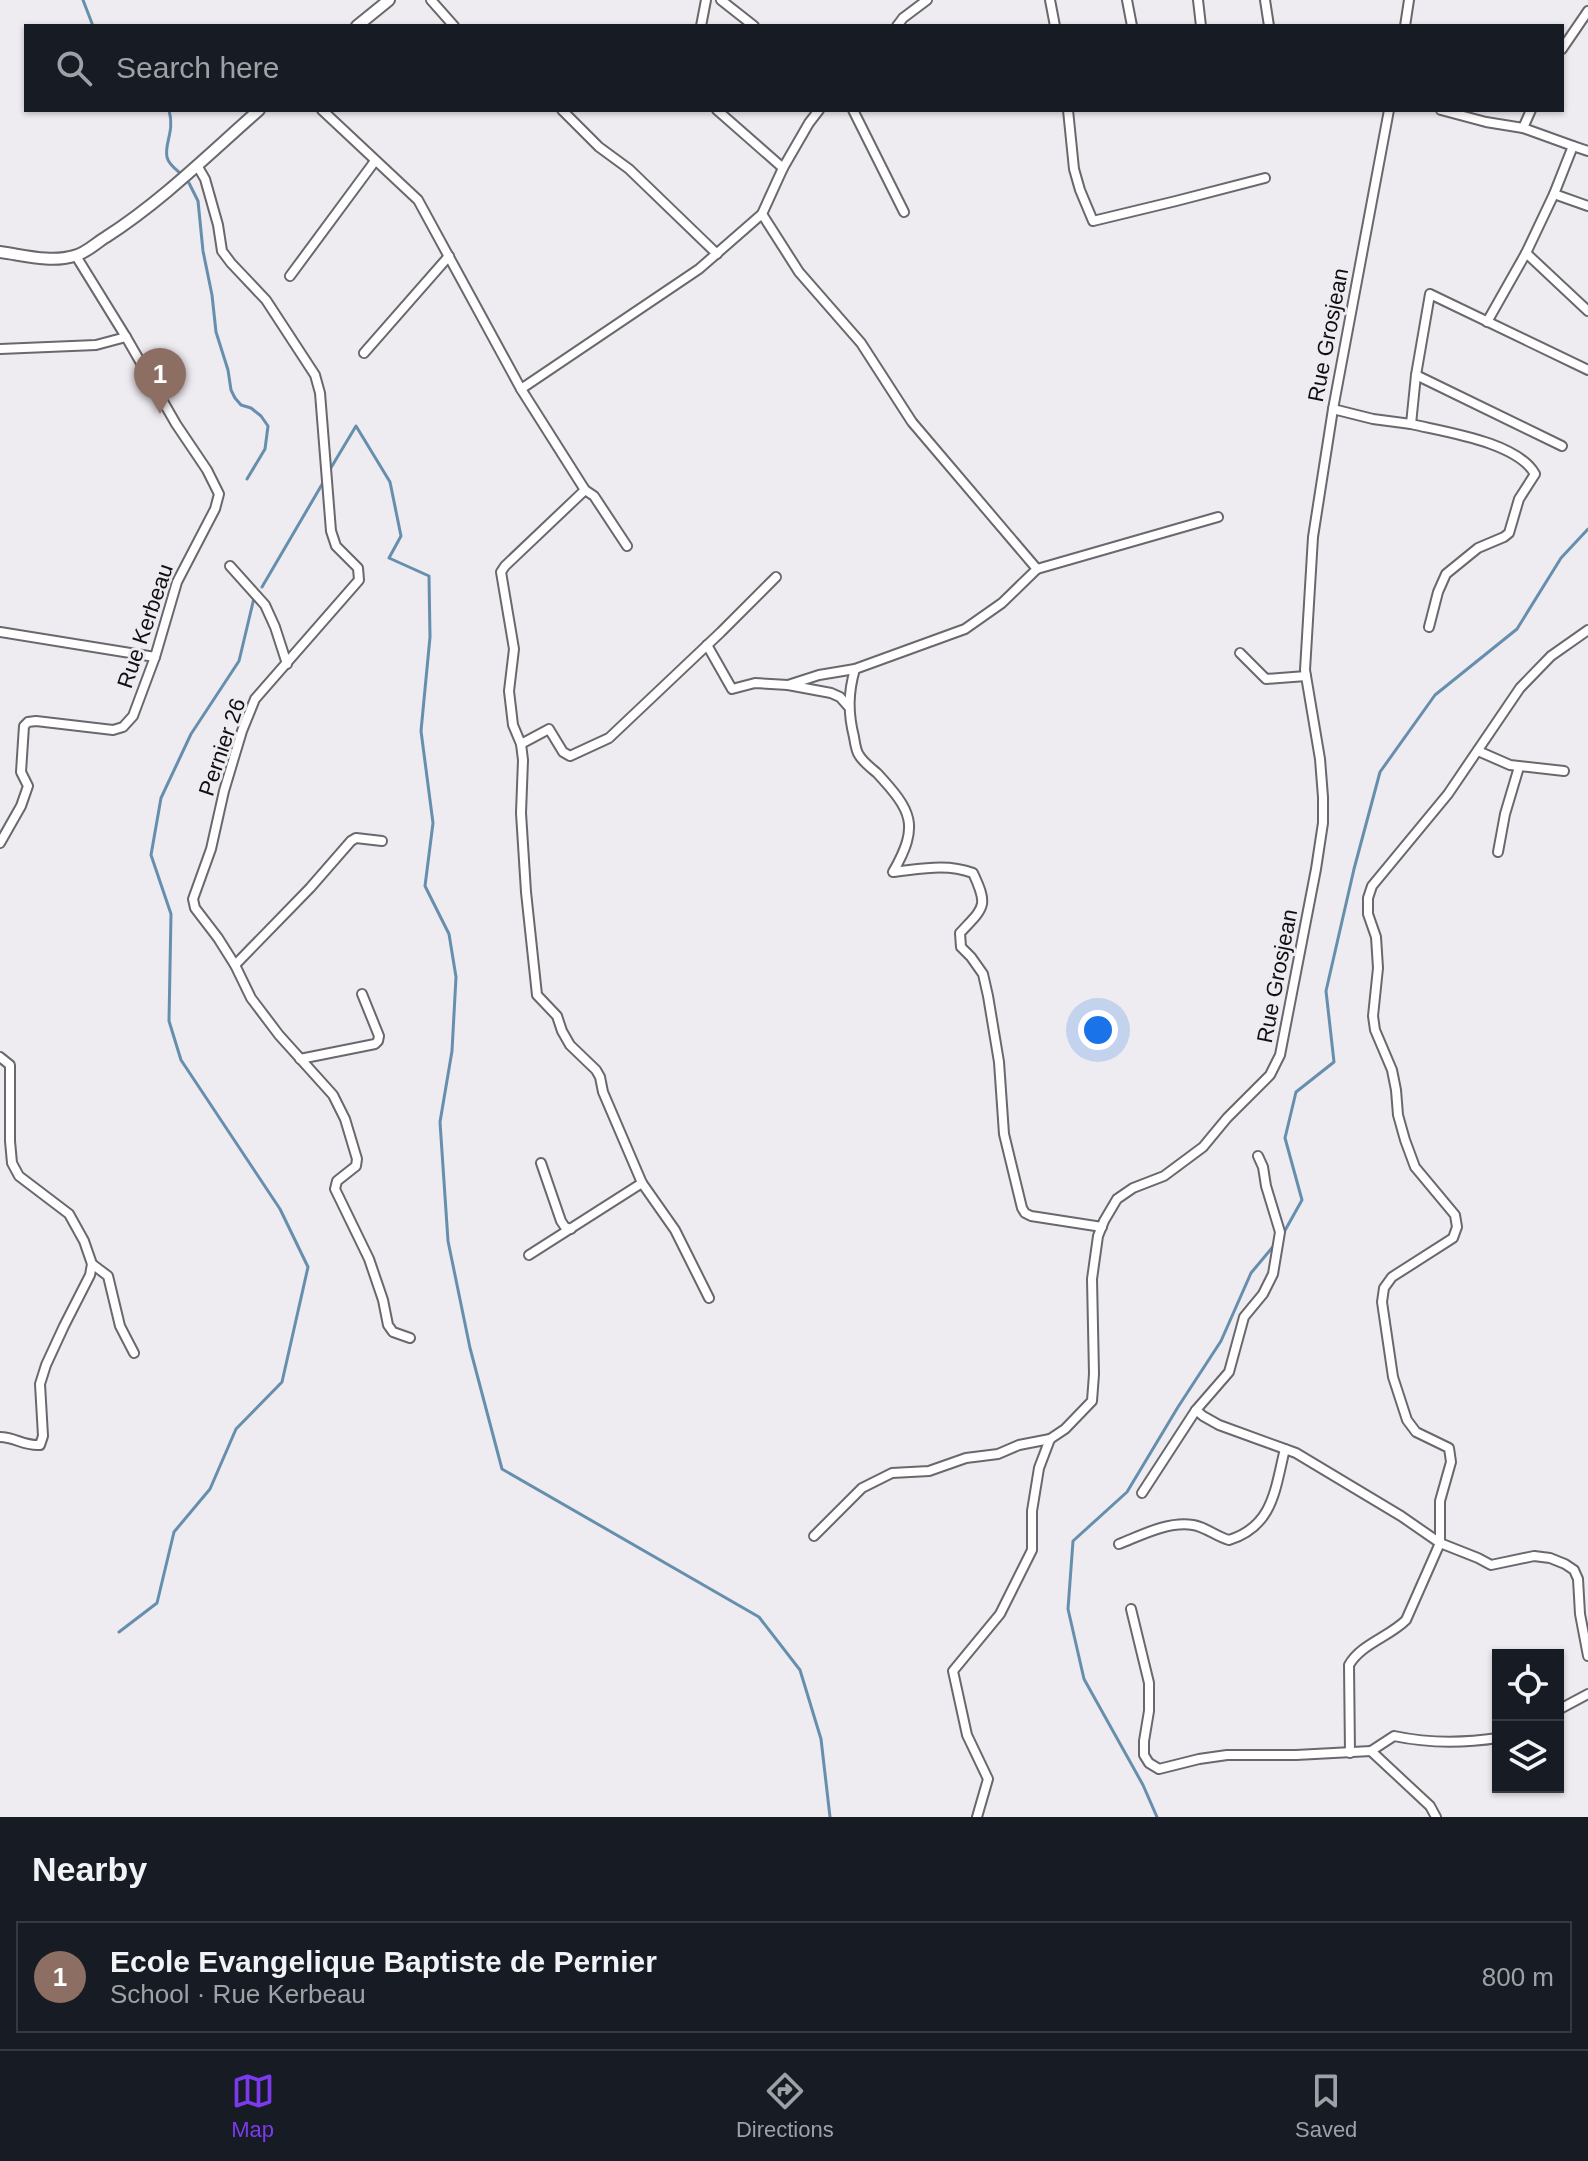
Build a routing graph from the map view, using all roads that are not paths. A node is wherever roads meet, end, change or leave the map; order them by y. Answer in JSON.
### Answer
{"nodes":[{"id":1,"x":389,"y":0,"type":"edge"},
{"id":2,"x":431,"y":0,"type":"edge"},
{"id":3,"x":706,"y":0,"type":"edge"},
{"id":4,"x":721,"y":0,"type":"edge"},
{"id":5,"x":927,"y":0,"type":"edge"},
{"id":6,"x":1050,"y":0,"type":"edge"},
{"id":7,"x":1127,"y":0,"type":"edge"},
{"id":8,"x":1198,"y":0,"type":"edge"},
{"id":9,"x":1265,"y":0,"type":"edge"},
{"id":10,"x":1409,"y":0,"type":"edge"},
{"id":11,"x":1588,"y":11,"type":"edge"},
{"id":12,"x":359,"y":24,"type":"edge"},
{"id":13,"x":452,"y":24,"type":"edge"},
{"id":14,"x":701,"y":24,"type":"edge"},
{"id":15,"x":751,"y":24,"type":"edge"},
{"id":16,"x":898,"y":24,"type":"edge"},
{"id":17,"x":1055,"y":24,"type":"edge"},
{"id":18,"x":1132,"y":24,"type":"edge"},
{"id":19,"x":1201,"y":24,"type":"edge"},
{"id":20,"x":1269,"y":24,"type":"edge"},
{"id":21,"x":1405,"y":24,"type":"edge"},
{"id":22,"x":1564,"y":46,"type":"edge"},
{"id":23,"x":257,"y":112,"type":"edge"},
{"id":24,"x":324,"y":112,"type":"edge"},
{"id":25,"x":564,"y":112,"type":"edge"},
{"id":26,"x":719,"y":112,"type":"edge"},
{"id":27,"x":817,"y":112,"type":"edge"},
{"id":28,"x":854,"y":112,"type":"edge"},
{"id":29,"x":1068,"y":112,"type":"edge"},
{"id":30,"x":1389,"y":112,"type":"edge"},
{"id":31,"x":1448,"y":112,"type":"edge"},
{"id":32,"x":1530,"y":112,"type":"edge"},
{"id":33,"x":1523,"y":128,"type":"junction"},
{"id":34,"x":1573,"y":146,"type":"junction"},
{"id":35,"x":1588,"y":151,"type":"edge"},
{"id":36,"x":375,"y":161,"type":"junction"},
{"id":37,"x":198,"y":167,"type":"junction"},
{"id":38,"x":783,"y":168,"type":"junction"},
{"id":39,"x":1265,"y":178,"type":"dead end"},
{"id":40,"x":1554,"y":194,"type":"junction"},
{"id":41,"x":1588,"y":206,"type":"edge"},
{"id":42,"x":904,"y":212,"type":"dead end"},
{"id":43,"x":762,"y":214,"type":"junction"},
{"id":44,"x":0,"y":252,"type":"edge"},
{"id":45,"x":1526,"y":253,"type":"junction"},
{"id":46,"x":717,"y":254,"type":"junction"},
{"id":47,"x":76,"y":256,"type":"junction"},
{"id":48,"x":449,"y":256,"type":"junction"},
{"id":49,"x":290,"y":276,"type":"dead end"},
{"id":50,"x":1588,"y":311,"type":"edge"},
{"id":51,"x":1487,"y":322,"type":"junction"},
{"id":52,"x":126,"y":337,"type":"junction"},
{"id":53,"x":0,"y":349,"type":"edge"},
{"id":54,"x":364,"y":353,"type":"dead end"},
{"id":55,"x":1588,"y":370,"type":"edge"},
{"id":56,"x":1416,"y":375,"type":"junction"},
{"id":57,"x":521,"y":389,"type":"junction"},
{"id":58,"x":1333,"y":409,"type":"junction"},
{"id":59,"x":1411,"y":424,"type":"junction"},
{"id":60,"x":1562,"y":446,"type":"dead end"},
{"id":61,"x":585,"y":490,"type":"junction"},
{"id":62,"x":1218,"y":517,"type":"dead end"},
{"id":63,"x":627,"y":546,"type":"dead end"},
{"id":64,"x":230,"y":566,"type":"dead end"},
{"id":65,"x":1037,"y":569,"type":"junction"},
{"id":66,"x":776,"y":577,"type":"dead end"},
{"id":67,"x":1429,"y":627,"type":"dead end"},
{"id":68,"x":1588,"y":630,"type":"edge"},
{"id":69,"x":0,"y":632,"type":"edge"},
{"id":70,"x":707,"y":645,"type":"junction"},
{"id":71,"x":1240,"y":653,"type":"dead end"},
{"id":72,"x":155,"y":657,"type":"junction"},
{"id":73,"x":287,"y":664,"type":"junction"},
{"id":74,"x":855,"y":669,"type":"junction"},
{"id":75,"x":1306,"y":676,"type":"junction"},
{"id":76,"x":788,"y":685,"type":"junction"},
{"id":77,"x":848,"y":706,"type":"junction"},
{"id":78,"x":521,"y":744,"type":"junction"},
{"id":79,"x":1478,"y":751,"type":"junction"},
{"id":80,"x":1519,"y":767,"type":"junction"},
{"id":81,"x":1564,"y":771,"type":"dead end"},
{"id":82,"x":382,"y":841,"type":"dead end"},
{"id":83,"x":0,"y":843,"type":"edge"},
{"id":84,"x":1498,"y":852,"type":"dead end"},
{"id":85,"x":235,"y":965,"type":"junction"},
{"id":86,"x":362,"y":994,"type":"dead end"},
{"id":87,"x":0,"y":1057,"type":"edge"},
{"id":88,"x":300,"y":1059,"type":"junction"},
{"id":89,"x":1258,"y":1156,"type":"dead end"},
{"id":90,"x":541,"y":1163,"type":"dead end"},
{"id":91,"x":642,"y":1183,"type":"junction"},
{"id":92,"x":1102,"y":1227,"type":"junction"},
{"id":93,"x":571,"y":1229,"type":"junction"},
{"id":94,"x":529,"y":1255,"type":"dead end"},
{"id":95,"x":92,"y":1264,"type":"junction"},
{"id":96,"x":709,"y":1298,"type":"dead end"},
{"id":97,"x":410,"y":1338,"type":"dead end"},
{"id":98,"x":134,"y":1353,"type":"dead end"},
{"id":99,"x":1196,"y":1410,"type":"junction"},
{"id":100,"x":0,"y":1437,"type":"edge"},
{"id":101,"x":1050,"y":1439,"type":"junction"},
{"id":102,"x":1285,"y":1449,"type":"junction"},
{"id":103,"x":1142,"y":1493,"type":"dead end"},
{"id":104,"x":814,"y":1536,"type":"dead end"},
{"id":105,"x":1440,"y":1543,"type":"junction"},
{"id":106,"x":1119,"y":1544,"type":"dead end"},
{"id":107,"x":1131,"y":1609,"type":"dead end"},
{"id":108,"x":1588,"y":1656,"type":"edge"},
{"id":109,"x":1588,"y":1694,"type":"edge"},
{"id":110,"x":1564,"y":1707,"type":"edge"},
{"id":111,"x":1492,"y":1739,"type":"edge"},
{"id":112,"x":1371,"y":1751,"type":"junction"},
{"id":113,"x":1350,"y":1753,"type":"junction"},
{"id":114,"x":977,"y":1817,"type":"edge"},
{"id":115,"x":1436,"y":1817,"type":"edge"}],
"edges":[{"from":1,"to":12,"type":"street"},
{"from":2,"to":13,"type":"street"},
{"from":3,"to":14,"type":"street"},
{"from":4,"to":15,"type":"street"},
{"from":5,"to":16,"type":"street"},
{"from":6,"to":17,"type":"street"},
{"from":7,"to":18,"type":"street"},
{"from":8,"to":19,"type":"street"},
{"from":9,"to":20,"type":"street"},
{"from":10,"to":21,"type":"street"},
{"from":11,"to":22,"type":"street"},
{"from":23,"to":37,"type":"street"},
{"from":24,"to":36,"type":"street"},
{"from":25,"to":46,"type":"street"},
{"from":26,"to":38,"type":"street"},
{"from":27,"to":38,"type":"street"},
{"from":28,"to":42,"type":"street"},
{"from":29,"to":39,"type":"street"},
{"from":30,"to":58,"type":"street","name":"Rue Grosjean"},
{"from":31,"to":33,"type":"street"},
{"from":32,"to":33,"type":"street"},
{"from":33,"to":34,"type":"street"},
{"from":34,"to":35,"type":"street"},
{"from":34,"to":40,"type":"street"},
{"from":36,"to":48,"type":"street"},
{"from":36,"to":49,"type":"street"},
{"from":37,"to":47,"type":"street"},
{"from":37,"to":73,"type":"street","name":"Pernier 26"},
{"from":38,"to":43,"type":"street"},
{"from":40,"to":41,"type":"street"},
{"from":40,"to":45,"type":"street"},
{"from":43,"to":46,"type":"street"},
{"from":43,"to":65,"type":"street"},
{"from":44,"to":47,"type":"street"},
{"from":45,"to":50,"type":"street"},
{"from":45,"to":51,"type":"street"},
{"from":46,"to":57,"type":"street"},
{"from":47,"to":52,"type":"street","name":"Rue Kerbeau"},
{"from":48,"to":54,"type":"street"},
{"from":48,"to":57,"type":"street"},
{"from":51,"to":55,"type":"street"},
{"from":51,"to":56,"type":"street"},
{"from":52,"to":53,"type":"street"},
{"from":52,"to":72,"type":"street","name":"Rue Kerbeau"},
{"from":56,"to":59,"type":"street"},
{"from":56,"to":60,"type":"street"},
{"from":57,"to":61,"type":"street"},
{"from":58,"to":59,"type":"street"},
{"from":58,"to":75,"type":"street","name":"Rue Grosjean"},
{"from":59,"to":67,"type":"street"},
{"from":61,"to":63,"type":"street"},
{"from":61,"to":78,"type":"street"},
{"from":62,"to":65,"type":"street"},
{"from":64,"to":73,"type":"street"},
{"from":65,"to":74,"type":"street"},
{"from":66,"to":70,"type":"street"},
{"from":68,"to":79,"type":"street"},
{"from":69,"to":72,"type":"street"},
{"from":70,"to":76,"type":"street"},
{"from":70,"to":78,"type":"street"},
{"from":71,"to":75,"type":"street"},
{"from":72,"to":83,"type":"street","name":"Rue Kerbeau"},
{"from":73,"to":85,"type":"street","name":"Pernier 26"},
{"from":74,"to":76,"type":"street"},
{"from":74,"to":77,"type":"street"},
{"from":75,"to":92,"type":"street","name":"Rue Grosjean"},
{"from":76,"to":77,"type":"street"},
{"from":77,"to":92,"type":"street"},
{"from":78,"to":91,"type":"street"},
{"from":79,"to":80,"type":"street"},
{"from":79,"to":105,"type":"street"},
{"from":80,"to":81,"type":"street"},
{"from":80,"to":84,"type":"street"},
{"from":82,"to":85,"type":"street"},
{"from":85,"to":88,"type":"street","name":"Pernier 26"},
{"from":86,"to":88,"type":"street"},
{"from":87,"to":95,"type":"street"},
{"from":88,"to":97,"type":"street","name":"Pernier 26"},
{"from":89,"to":99,"type":"street"},
{"from":90,"to":93,"type":"street"},
{"from":91,"to":93,"type":"street"},
{"from":91,"to":96,"type":"street"},
{"from":92,"to":101,"type":"street","name":"Rue Grosjean"},
{"from":93,"to":94,"type":"street"},
{"from":95,"to":98,"type":"street"},
{"from":95,"to":100,"type":"street"},
{"from":99,"to":102,"type":"street"},
{"from":99,"to":103,"type":"street"},
{"from":101,"to":104,"type":"street"},
{"from":101,"to":114,"type":"street"},
{"from":102,"to":105,"type":"street"},
{"from":102,"to":106,"type":"street"},
{"from":105,"to":108,"type":"street"},
{"from":105,"to":113,"type":"street"},
{"from":107,"to":113,"type":"street"},
{"from":109,"to":110,"type":"street"},
{"from":111,"to":112,"type":"street"},
{"from":112,"to":113,"type":"street"},
{"from":112,"to":115,"type":"street"}]}
